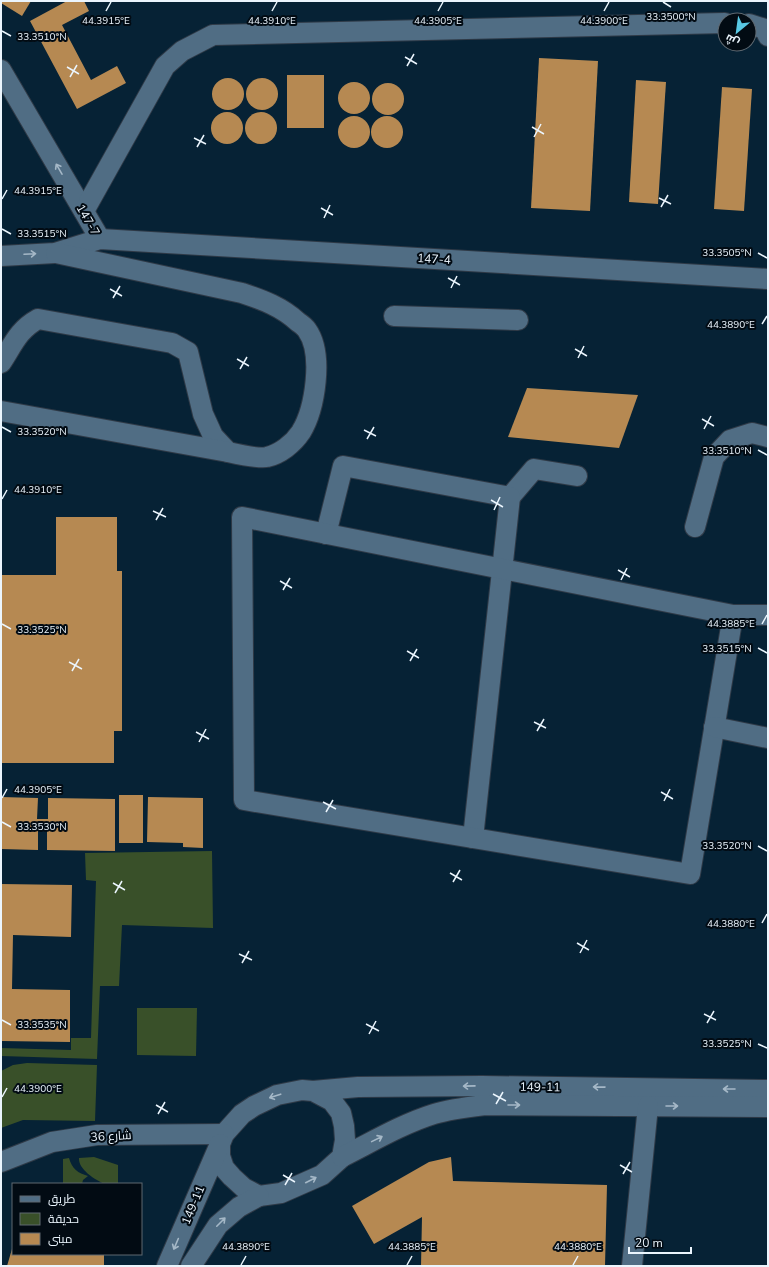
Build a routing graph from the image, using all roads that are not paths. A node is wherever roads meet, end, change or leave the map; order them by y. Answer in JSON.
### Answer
{"nodes":[{"id":1,"x":717,"y":23,"type":"edge"},
{"id":2,"x":757,"y":26,"type":"edge"},
{"id":3,"x":768,"y":36,"type":"edge"},
{"id":4,"x":1,"y":70,"type":"edge"},
{"id":5,"x":84,"y":212,"type":"junction"},
{"id":6,"x":100,"y":239,"type":"junction"},
{"id":7,"x":54,"y":253,"type":"junction"},
{"id":8,"x":2,"y":254,"type":"edge"},
{"id":9,"x":768,"y":279,"type":"edge"},
{"id":10,"x":394,"y":316,"type":"dead end"},
{"id":11,"x":518,"y":320,"type":"dead end"},
{"id":12,"x":1,"y":364,"type":"edge"},
{"id":13,"x":1,"y":411,"type":"edge"},
{"id":14,"x":768,"y":437,"type":"edge"},
{"id":15,"x":228,"y":452,"type":"junction"},
{"id":16,"x":577,"y":476,"type":"dead end"},
{"id":17,"x":510,"y":497,"type":"junction"},
{"id":18,"x":695,"y":527,"type":"dead end"},
{"id":19,"x":326,"y":534,"type":"junction"},
{"id":20,"x":502,"y":569,"type":"junction"},
{"id":21,"x":733,"y":615,"type":"junction"},
{"id":22,"x":768,"y":615,"type":"edge"},
{"id":23,"x":714,"y":727,"type":"junction"},
{"id":24,"x":768,"y":738,"type":"edge"},
{"id":25,"x":473,"y":838,"type":"junction"},
{"id":26,"x":768,"y":1090,"type":"edge"},
{"id":27,"x":313,"y":1091,"type":"junction"},
{"id":28,"x":648,"y":1106,"type":"junction"},
{"id":29,"x":768,"y":1107,"type":"edge"},
{"id":30,"x":222,"y":1139,"type":"junction"},
{"id":31,"x":342,"y":1157,"type":"junction"},
{"id":32,"x":1,"y":1162,"type":"edge"},
{"id":33,"x":259,"y":1196,"type":"junction"},
{"id":34,"x":167,"y":1266,"type":"edge"},
{"id":35,"x":191,"y":1266,"type":"edge"},
{"id":36,"x":632,"y":1266,"type":"edge"}],
"edges":[{"from":1,"to":5,"type":"street"},
{"from":2,"to":3,"type":"street"},
{"from":5,"to":4,"type":"street","name":"147-7","one_way":true},
{"from":5,"to":6,"type":"street","name":"147-7"},
{"from":6,"to":7,"type":"street","name":"147-7"},
{"from":6,"to":9,"type":"street","name":"147-4"},
{"from":8,"to":7,"type":"street","name":"147-7","one_way":true},
{"from":7,"to":15,"type":"street"},
{"from":10,"to":11,"type":"street"},
{"from":12,"to":15,"type":"street"},
{"from":13,"to":15,"type":"street"},
{"from":14,"to":18,"type":"street"},
{"from":16,"to":17,"type":"street"},
{"from":17,"to":19,"type":"street"},
{"from":17,"to":20,"type":"street"},
{"from":19,"to":20,"type":"street"},
{"from":19,"to":25,"type":"street"},
{"from":20,"to":21,"type":"street"},
{"from":20,"to":25,"type":"street"},
{"from":21,"to":22,"type":"street"},
{"from":21,"to":23,"type":"street"},
{"from":23,"to":24,"type":"street"},
{"from":23,"to":25,"type":"street"},
{"from":26,"to":27,"type":"street","name":"149-11","one_way":true},
{"from":27,"to":30,"type":"street","one_way":true},
{"from":27,"to":31,"type":"street"},
{"from":28,"to":29,"type":"street","name":"149-11","one_way":true},
{"from":31,"to":28,"type":"street","name":"149-11","one_way":true},
{"from":28,"to":36,"type":"street"},
{"from":30,"to":32,"type":"street","name":"شارع 36"},
{"from":30,"to":33,"type":"street"},
{"from":30,"to":34,"type":"street","name":"149-11","one_way":true},
{"from":33,"to":31,"type":"street","one_way":true},
{"from":35,"to":33,"type":"street","one_way":true}]}
